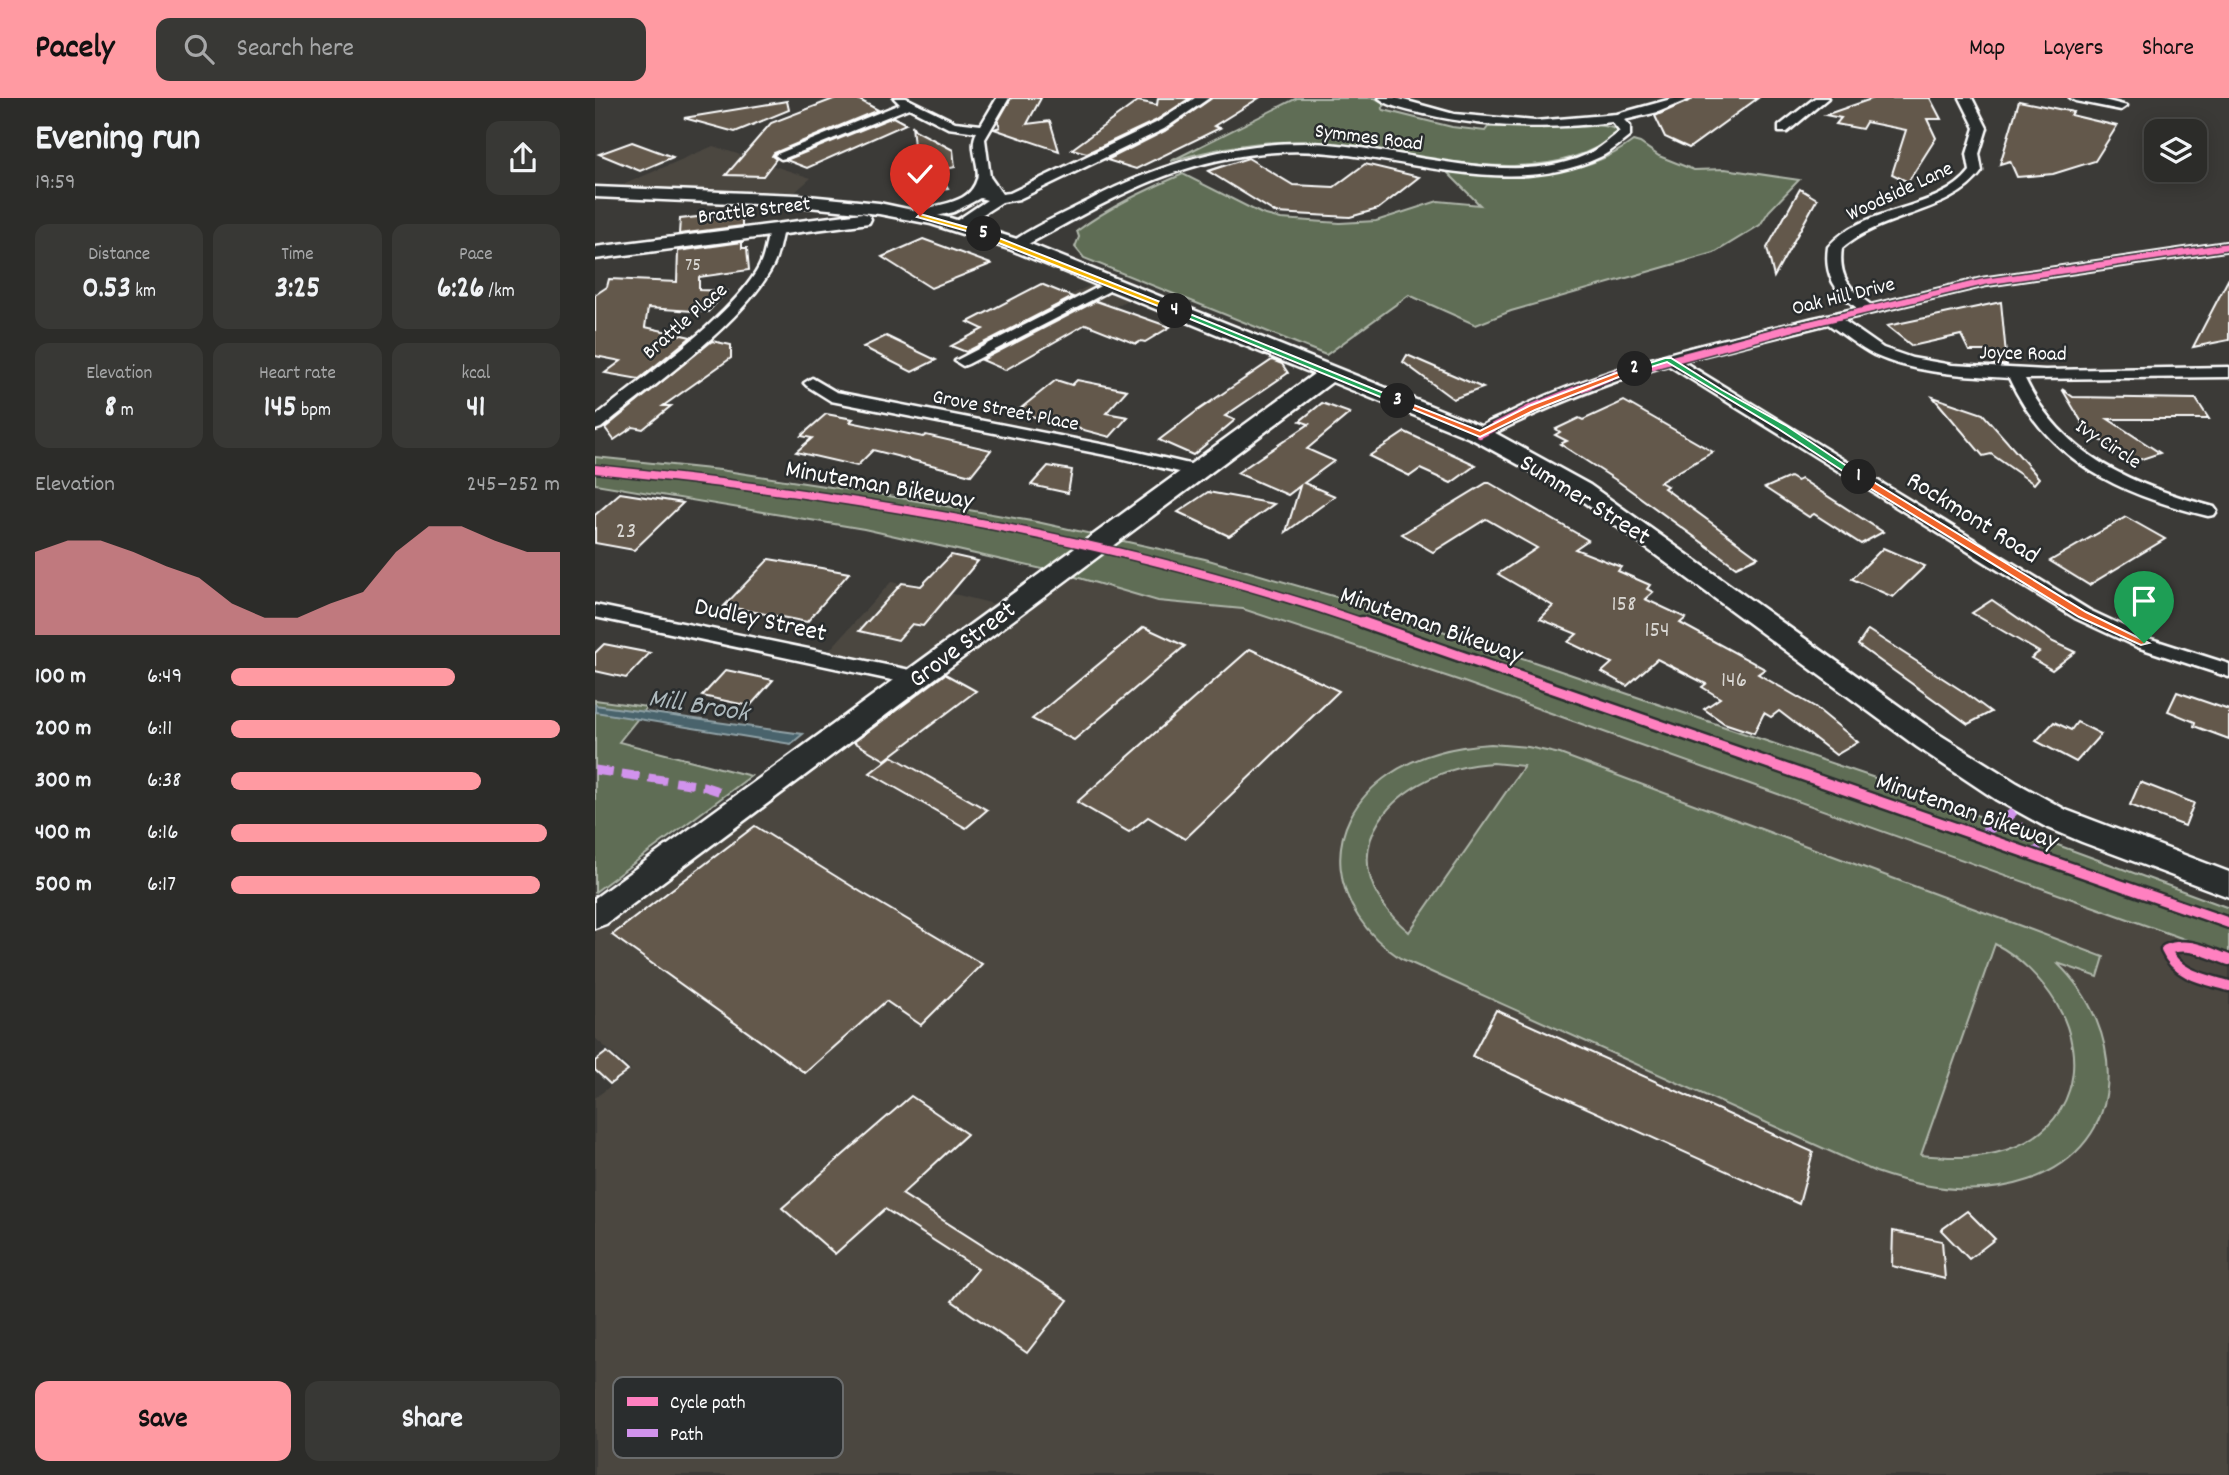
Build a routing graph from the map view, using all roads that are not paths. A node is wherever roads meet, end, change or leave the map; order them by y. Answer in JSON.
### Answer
{"nodes":[{"id":1,"x":897,"y":98,"type":"edge"},
{"id":2,"x":1003,"y":98,"type":"edge"},
{"id":3,"x":1203,"y":98,"type":"edge"},
{"id":4,"x":1385,"y":98,"type":"edge"},
{"id":5,"x":1686,"y":98,"type":"edge"},
{"id":6,"x":1822,"y":98,"type":"edge"},
{"id":7,"x":1966,"y":98,"type":"edge"},
{"id":8,"x":2076,"y":98,"type":"edge"},
{"id":9,"x":909,"y":104,"type":"junction"},
{"id":10,"x":2121,"y":106,"type":"dead end"},
{"id":11,"x":1616,"y":119,"type":"junction"},
{"id":12,"x":982,"y":129,"type":"junction"},
{"id":13,"x":1783,"y":129,"type":"dead end"},
{"id":14,"x":781,"y":155,"type":"dead end"},
{"id":15,"x":983,"y":177,"type":"junction"},
{"id":16,"x":595,"y":192,"type":"edge"},
{"id":17,"x":978,"y":194,"type":"junction"},
{"id":18,"x":998,"y":198,"type":"junction"},
{"id":19,"x":808,"y":201,"type":"junction"},
{"id":20,"x":920,"y":216,"type":"junction"},
{"id":21,"x":958,"y":226,"type":"junction"},
{"id":22,"x":776,"y":230,"type":"junction"},
{"id":23,"x":1016,"y":245,"type":"junction"},
{"id":24,"x":2229,"y":246,"type":"edge"},
{"id":25,"x":595,"y":253,"type":"edge"},
{"id":26,"x":1112,"y":284,"type":"junction"},
{"id":27,"x":1867,"y":309,"type":"junction"},
{"id":28,"x":1830,"y":318,"type":"junction"},
{"id":29,"x":1668,"y":359,"type":"junction"},
{"id":30,"x":963,"y":361,"type":"dead end"},
{"id":31,"x":2229,"y":372,"type":"edge"},
{"id":32,"x":1328,"y":374,"type":"junction"},
{"id":33,"x":2015,"y":374,"type":"junction"},
{"id":34,"x":812,"y":383,"type":"dead end"},
{"id":35,"x":595,"y":425,"type":"edge"},
{"id":36,"x":1480,"y":434,"type":"junction"},
{"id":37,"x":1196,"y":471,"type":"junction"},
{"id":38,"x":2208,"y":511,"type":"dead end"},
{"id":39,"x":595,"y":611,"type":"edge"},
{"id":40,"x":2229,"y":671,"type":"edge"},
{"id":41,"x":915,"y":678,"type":"junction"},
{"id":42,"x":2229,"y":886,"type":"edge"},
{"id":43,"x":595,"y":915,"type":"edge"}],
"edges":[{"from":1,"to":9,"type":"street"},
{"from":2,"to":12,"type":"street"},
{"from":3,"to":18,"type":"street"},
{"from":4,"to":11,"type":"street"},
{"from":5,"to":11,"type":"street"},
{"from":6,"to":13,"type":"street"},
{"from":7,"to":27,"type":"street","name":"Woodside Lane"},
{"from":8,"to":10,"type":"street"},
{"from":9,"to":12,"type":"street"},
{"from":9,"to":14,"type":"street"},
{"from":11,"to":23,"type":"street","name":"Symmes Road"},
{"from":12,"to":15,"type":"street"},
{"from":15,"to":17,"type":"street"},
{"from":15,"to":18,"type":"street"},
{"from":16,"to":19,"type":"main road","name":"Summer Street"},
{"from":17,"to":18,"type":"street"},
{"from":17,"to":20,"type":"street"},
{"from":18,"to":21,"type":"street"},
{"from":19,"to":20,"type":"main road","name":"Summer Street"},
{"from":19,"to":22,"type":"main road"},
{"from":20,"to":21,"type":"main road","name":"Summer Street"},
{"from":20,"to":22,"type":"main road","name":"Brattle Street"},
{"from":21,"to":23,"type":"main road","name":"Summer Street"},
{"from":22,"to":25,"type":"main road","name":"Brattle Street"},
{"from":22,"to":35,"type":"street","name":"Brattle Place"},
{"from":23,"to":26,"type":"main road","name":"Summer Street"},
{"from":24,"to":27,"type":"street","name":"Oak Hill Drive"},
{"from":26,"to":30,"type":"street"},
{"from":26,"to":32,"type":"main road","name":"Summer Street"},
{"from":27,"to":28,"type":"street","name":"Oak Hill Drive"},
{"from":28,"to":29,"type":"street","name":"Oak Hill Drive"},
{"from":28,"to":33,"type":"street","name":"Joyce Road"},
{"from":29,"to":36,"type":"street","name":"Oak Hill Drive"},
{"from":29,"to":40,"type":"street","name":"Rockmont Road"},
{"from":31,"to":33,"type":"street","name":"Joyce Road"},
{"from":32,"to":36,"type":"main road","name":"Summer Street"},
{"from":32,"to":37,"type":"main road","name":"Grove Street"},
{"from":33,"to":38,"type":"street","name":"Ivy Circle"},
{"from":34,"to":37,"type":"street","name":"Grove Street Place"},
{"from":36,"to":42,"type":"main road","name":"Summer Street"},
{"from":37,"to":41,"type":"main road","name":"Grove Street"},
{"from":39,"to":41,"type":"street","name":"Dudley Street"},
{"from":41,"to":43,"type":"main road","name":"Grove Street"}]}
